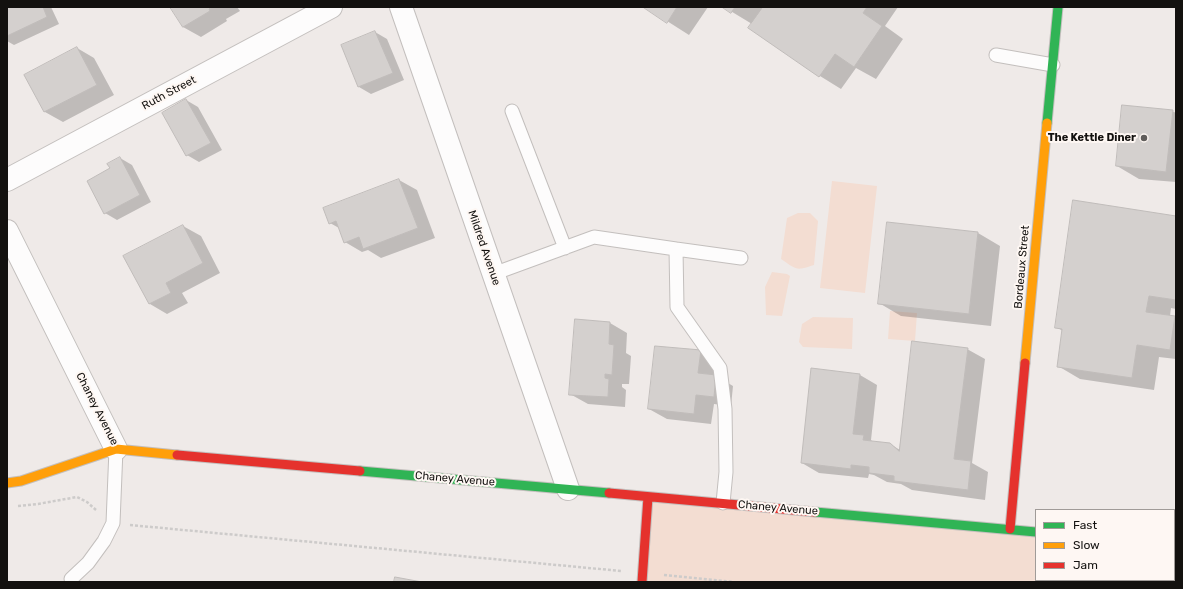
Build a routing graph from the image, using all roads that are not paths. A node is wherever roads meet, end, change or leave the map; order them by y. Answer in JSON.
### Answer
{"nodes":[{"id":1,"x":331,"y":7,"type":"edge"},
{"id":2,"x":401,"y":7,"type":"edge"},
{"id":3,"x":1058,"y":7,"type":"edge"},
{"id":4,"x":996,"y":55,"type":"dead end"},
{"id":5,"x":1053,"y":65,"type":"junction"},
{"id":6,"x":512,"y":111,"type":"dead end"},
{"id":7,"x":7,"y":180,"type":"edge"},
{"id":8,"x":7,"y":231,"type":"edge"},
{"id":9,"x":565,"y":248,"type":"junction"},
{"id":10,"x":676,"y":249,"type":"junction"},
{"id":11,"x":741,"y":258,"type":"dead end"},
{"id":12,"x":493,"y":274,"type":"junction"},
{"id":13,"x":116,"y":449,"type":"junction"},
{"id":14,"x":7,"y":483,"type":"edge"},
{"id":15,"x":568,"y":489,"type":"junction"},
{"id":16,"x":648,"y":497,"type":"junction"},
{"id":17,"x":723,"y":503,"type":"junction"},
{"id":18,"x":1010,"y":529,"type":"junction"},
{"id":19,"x":1035,"y":532,"type":"edge"},
{"id":20,"x":642,"y":577,"type":"edge"},
{"id":21,"x":71,"y":579,"type":"dead end"}],
"edges":[{"from":1,"to":7,"type":"street","name":"Ruth Street"},
{"from":2,"to":12,"type":"street","name":"Mildred Avenue"},
{"from":3,"to":5,"type":"main road","name":"Bordeaux Street"},
{"from":4,"to":5,"type":"lane"},
{"from":5,"to":18,"type":"main road","name":"Bordeaux Street"},
{"from":6,"to":9,"type":"lane"},
{"from":8,"to":13,"type":"street","name":"Chaney Avenue"},
{"from":9,"to":10,"type":"lane"},
{"from":9,"to":12,"type":"lane"},
{"from":10,"to":11,"type":"lane"},
{"from":10,"to":17,"type":"lane"},
{"from":12,"to":15,"type":"street","name":"Mildred Avenue"},
{"from":13,"to":14,"type":"main road"},
{"from":13,"to":15,"type":"main road","name":"Chaney Avenue"},
{"from":13,"to":21,"type":"lane"},
{"from":15,"to":16,"type":"main road","name":"Chaney Avenue"},
{"from":16,"to":17,"type":"main road","name":"Chaney Avenue"},
{"from":16,"to":20,"type":"main road"},
{"from":17,"to":18,"type":"main road","name":"Chaney Avenue"},
{"from":18,"to":19,"type":"main road","name":"Chaney Avenue"}]}
